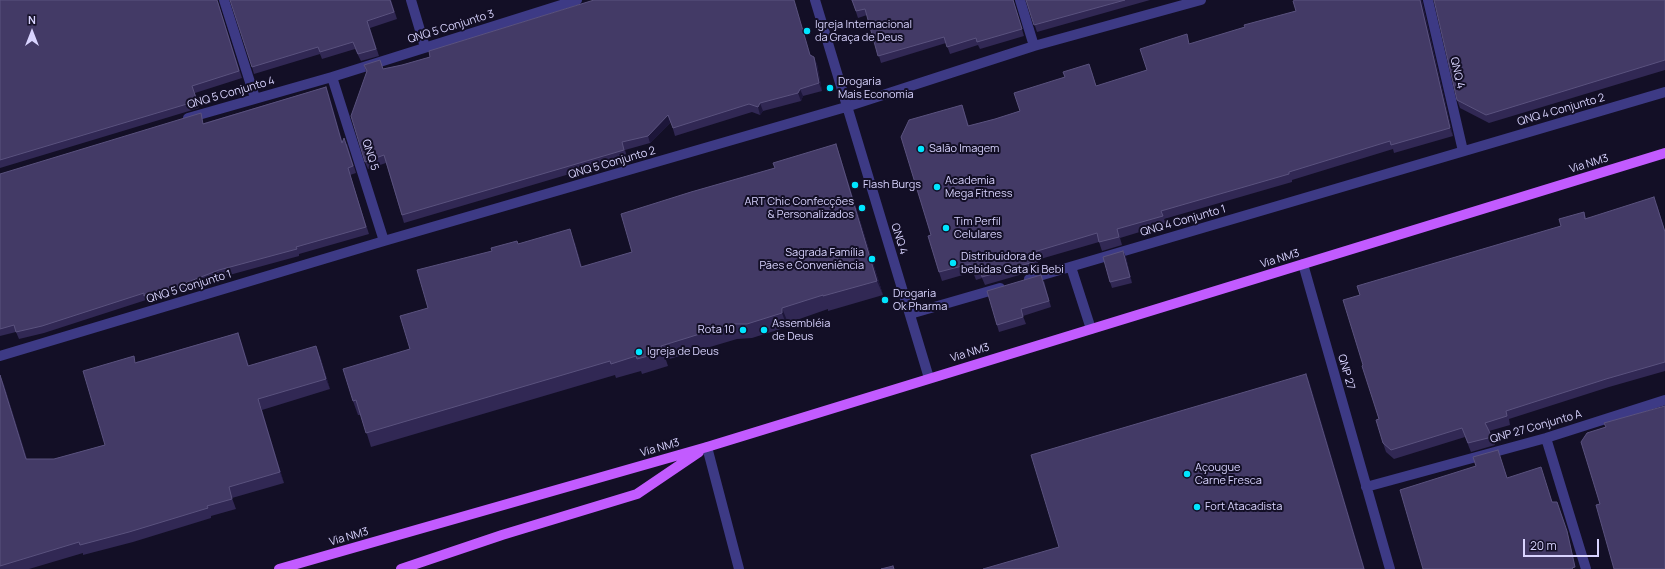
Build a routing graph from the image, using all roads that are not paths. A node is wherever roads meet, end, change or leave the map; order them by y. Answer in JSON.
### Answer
{"nodes":[{"id":1,"x":224,"y":0,"type":"edge"},
{"id":2,"x":411,"y":0,"type":"edge"},
{"id":3,"x":577,"y":0,"type":"edge"},
{"id":4,"x":815,"y":0,"type":"edge"},
{"id":5,"x":1020,"y":0,"type":"edge"},
{"id":6,"x":1201,"y":0,"type":"edge"},
{"id":7,"x":1428,"y":0,"type":"edge"},
{"id":8,"x":1034,"y":46,"type":"junction"},
{"id":9,"x":425,"y":47,"type":"junction"},
{"id":10,"x":332,"y":77,"type":"junction"},
{"id":11,"x":1665,"y":92,"type":"edge"},
{"id":12,"x":255,"y":98,"type":"junction"},
{"id":13,"x":846,"y":107,"type":"junction"},
{"id":14,"x":180,"y":120,"type":"edge"},
{"id":15,"x":1464,"y":151,"type":"junction"},
{"id":16,"x":1665,"y":154,"type":"edge"},
{"id":17,"x":384,"y":241,"type":"junction"},
{"id":18,"x":1303,"y":264,"type":"junction"},
{"id":19,"x":1071,"y":267,"type":"junction"},
{"id":20,"x":910,"y":314,"type":"junction"},
{"id":21,"x":1091,"y":329,"type":"junction"},
{"id":22,"x":0,"y":356,"type":"edge"},
{"id":23,"x":929,"y":378,"type":"junction"},
{"id":24,"x":1665,"y":400,"type":"edge"},
{"id":25,"x":1546,"y":438,"type":"junction"},
{"id":26,"x":707,"y":446,"type":"junction"},
{"id":27,"x":1366,"y":486,"type":"junction"},
{"id":28,"x":280,"y":569,"type":"edge"},
{"id":29,"x":401,"y":569,"type":"edge"},
{"id":30,"x":739,"y":569,"type":"edge"},
{"id":31,"x":1390,"y":569,"type":"edge"},
{"id":32,"x":1586,"y":569,"type":"edge"}],
"edges":[{"from":1,"to":12,"type":"street"},
{"from":2,"to":9,"type":"street"},
{"from":3,"to":9,"type":"street","name":"QNQ 5 Conjunto 3"},
{"from":4,"to":13,"type":"street","name":"QNQ 4"},
{"from":5,"to":8,"type":"street"},
{"from":6,"to":8,"type":"street"},
{"from":7,"to":15,"type":"street","name":"QNQ 4"},
{"from":8,"to":13,"type":"street"},
{"from":9,"to":10,"type":"street","name":"QNQ 5 Conjunto 3"},
{"from":10,"to":12,"type":"street","name":"QNQ 5 Conjunto 4"},
{"from":10,"to":17,"type":"street","name":"QNQ 5"},
{"from":11,"to":15,"type":"street","name":"QNQ 4 Conjunto 2"},
{"from":12,"to":14,"type":"street","name":"QNQ 5 Conjunto 4"},
{"from":13,"to":17,"type":"street","name":"QNQ 5 Conjunto 2"},
{"from":13,"to":20,"type":"street","name":"QNQ 4"},
{"from":15,"to":19,"type":"street","name":"QNQ 4 Conjunto 1"},
{"from":16,"to":18,"type":"main road","name":"Via NM3"},
{"from":17,"to":22,"type":"street","name":"QNQ 5 Conjunto 1"},
{"from":18,"to":21,"type":"main road","name":"Via NM3"},
{"from":18,"to":27,"type":"street","name":"QNP 27"},
{"from":19,"to":20,"type":"street","name":"QNQ 4 Conjunto 1"},
{"from":19,"to":21,"type":"street"},
{"from":20,"to":23,"type":"street","name":"QNQ 4"},
{"from":21,"to":23,"type":"main road","name":"Via NM3"},
{"from":23,"to":26,"type":"main road","name":"Via NM3"},
{"from":24,"to":25,"type":"street","name":"QNP 27 Conjunto A"},
{"from":25,"to":27,"type":"street","name":"QNP 27 Conjunto A"},
{"from":25,"to":32,"type":"street"},
{"from":26,"to":28,"type":"main road","name":"Via NM3"},
{"from":26,"to":29,"type":"main road"},
{"from":26,"to":30,"type":"street"},
{"from":27,"to":31,"type":"street","name":"QNP 27"}]}
